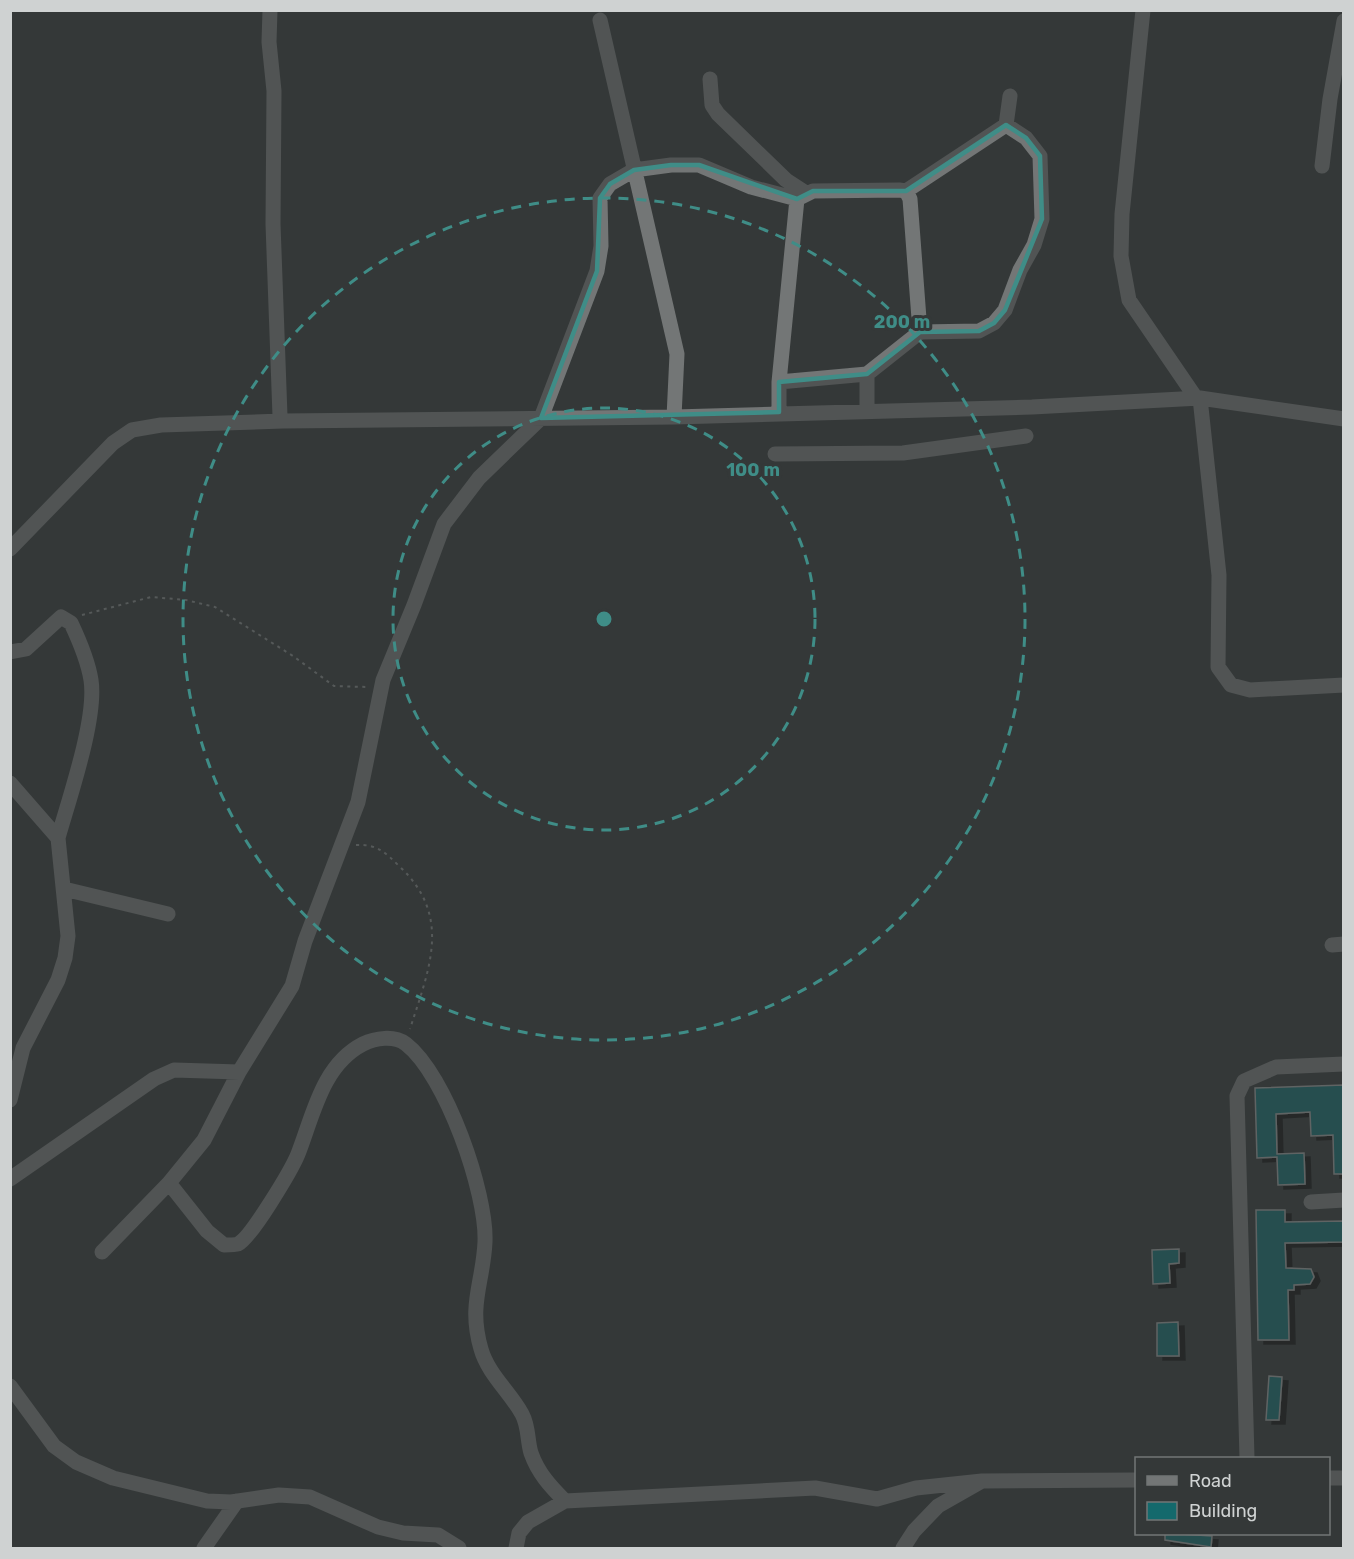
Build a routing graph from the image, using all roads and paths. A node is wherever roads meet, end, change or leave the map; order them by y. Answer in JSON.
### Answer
{"nodes":[{"id":1,"x":270,"y":10,"type":"edge"},
{"id":2,"x":1143,"y":10,"type":"edge"},
{"id":3,"x":600,"y":20,"type":"dead end"},
{"id":4,"x":1344,"y":21,"type":"edge"},
{"id":5,"x":710,"y":79,"type":"dead end"},
{"id":6,"x":1010,"y":96,"type":"dead end"},
{"id":7,"x":1006,"y":125,"type":"junction"},
{"id":8,"x":1322,"y":166,"type":"dead end"},
{"id":9,"x":634,"y":170,"type":"junction"},
{"id":10,"x":906,"y":191,"type":"junction"},
{"id":11,"x":801,"y":196,"type":"junction"},
{"id":12,"x":920,"y":332,"type":"junction"},
{"id":13,"x":867,"y":374,"type":"junction"},
{"id":14,"x":779,"y":382,"type":"junction"},
{"id":15,"x":1198,"y":398,"type":"junction"},
{"id":16,"x":867,"y":411,"type":"junction"},
{"id":17,"x":779,"y":412,"type":"junction"},
{"id":18,"x":674,"y":417,"type":"junction"},
{"id":19,"x":541,"y":418,"type":"junction"},
{"id":20,"x":1344,"y":419,"type":"edge"},
{"id":21,"x":283,"y":421,"type":"junction"},
{"id":22,"x":1026,"y":436,"type":"dead end"},
{"id":23,"x":775,"y":454,"type":"dead end"},
{"id":24,"x":10,"y":549,"type":"edge"},
{"id":25,"x":69,"y":619,"type":"junction"},
{"id":26,"x":10,"y":652,"type":"edge"},
{"id":27,"x":383,"y":680,"type":"junction"},
{"id":28,"x":1344,"y":685,"type":"edge"},
{"id":29,"x":10,"y":783,"type":"edge"},
{"id":30,"x":58,"y":838,"type":"junction"},
{"id":31,"x":341,"y":846,"type":"junction"},
{"id":32,"x":64,"y":889,"type":"junction"},
{"id":33,"x":168,"y":914,"type":"dead end"},
{"id":34,"x":405,"y":1043,"type":"junction"},
{"id":35,"x":1344,"y":1064,"type":"edge"},
{"id":36,"x":239,"y":1072,"type":"junction"},
{"id":37,"x":12,"y":1080,"type":"edge"},
{"id":38,"x":10,"y":1100,"type":"edge"},
{"id":39,"x":10,"y":1179,"type":"edge"},
{"id":40,"x":169,"y":1183,"type":"junction"},
{"id":41,"x":1344,"y":1200,"type":"edge"},
{"id":42,"x":1311,"y":1202,"type":"dead end"},
{"id":43,"x":102,"y":1252,"type":"dead end"},
{"id":44,"x":10,"y":1386,"type":"edge"},
{"id":45,"x":1247,"y":1457,"type":"edge"},
{"id":46,"x":1135,"y":1480,"type":"edge"},
{"id":47,"x":982,"y":1481,"type":"junction"},
{"id":48,"x":237,"y":1501,"type":"junction"},
{"id":49,"x":565,"y":1501,"type":"junction"},
{"id":50,"x":914,"y":1531,"type":"junction"},
{"id":51,"x":204,"y":1548,"type":"edge"},
{"id":52,"x":459,"y":1548,"type":"edge"},
{"id":53,"x":516,"y":1548,"type":"edge"},
{"id":54,"x":890,"y":1548,"type":"edge"},
{"id":55,"x":903,"y":1548,"type":"edge"}],
"edges":[{"from":1,"to":21,"type":"street"},
{"from":2,"to":15,"type":"street"},
{"from":3,"to":9,"type":"street"},
{"from":4,"to":8,"type":"street"},
{"from":5,"to":11,"type":"street"},
{"from":6,"to":7,"type":"street"},
{"from":7,"to":10,"type":"street"},
{"from":7,"to":12,"type":"street"},
{"from":9,"to":11,"type":"street"},
{"from":9,"to":18,"type":"street"},
{"from":9,"to":19,"type":"street"},
{"from":10,"to":11,"type":"street"},
{"from":10,"to":12,"type":"street"},
{"from":11,"to":14,"type":"street"},
{"from":12,"to":13,"type":"street"},
{"from":13,"to":14,"type":"street"},
{"from":13,"to":16,"type":"street"},
{"from":14,"to":17,"type":"street"},
{"from":15,"to":16,"type":"street"},
{"from":15,"to":20,"type":"street"},
{"from":15,"to":28,"type":"street"},
{"from":16,"to":17,"type":"street"},
{"from":17,"to":18,"type":"street"},
{"from":18,"to":19,"type":"street"},
{"from":19,"to":21,"type":"street"},
{"from":19,"to":27,"type":"street"},
{"from":21,"to":24,"type":"street"},
{"from":22,"to":23,"type":"street"},
{"from":25,"to":26,"type":"street"},
{"from":25,"to":27,"type":"path"},
{"from":25,"to":30,"type":"street"},
{"from":27,"to":31,"type":"street"},
{"from":29,"to":30,"type":"street"},
{"from":30,"to":32,"type":"street"},
{"from":31,"to":34,"type":"path"},
{"from":31,"to":36,"type":"street"},
{"from":32,"to":33,"type":"street"},
{"from":32,"to":37,"type":"street"},
{"from":34,"to":40,"type":"street"},
{"from":34,"to":49,"type":"street"},
{"from":35,"to":45,"type":"street"},
{"from":36,"to":39,"type":"street"},
{"from":36,"to":40,"type":"street"},
{"from":37,"to":38,"type":"street"},
{"from":40,"to":43,"type":"street"},
{"from":41,"to":42,"type":"street"},
{"from":44,"to":48,"type":"street"},
{"from":46,"to":47,"type":"street"},
{"from":47,"to":49,"type":"street"},
{"from":47,"to":50,"type":"street"},
{"from":48,"to":51,"type":"street"},
{"from":48,"to":52,"type":"street"},
{"from":49,"to":53,"type":"street"},
{"from":50,"to":54,"type":"street"},
{"from":50,"to":55,"type":"street"}]}
